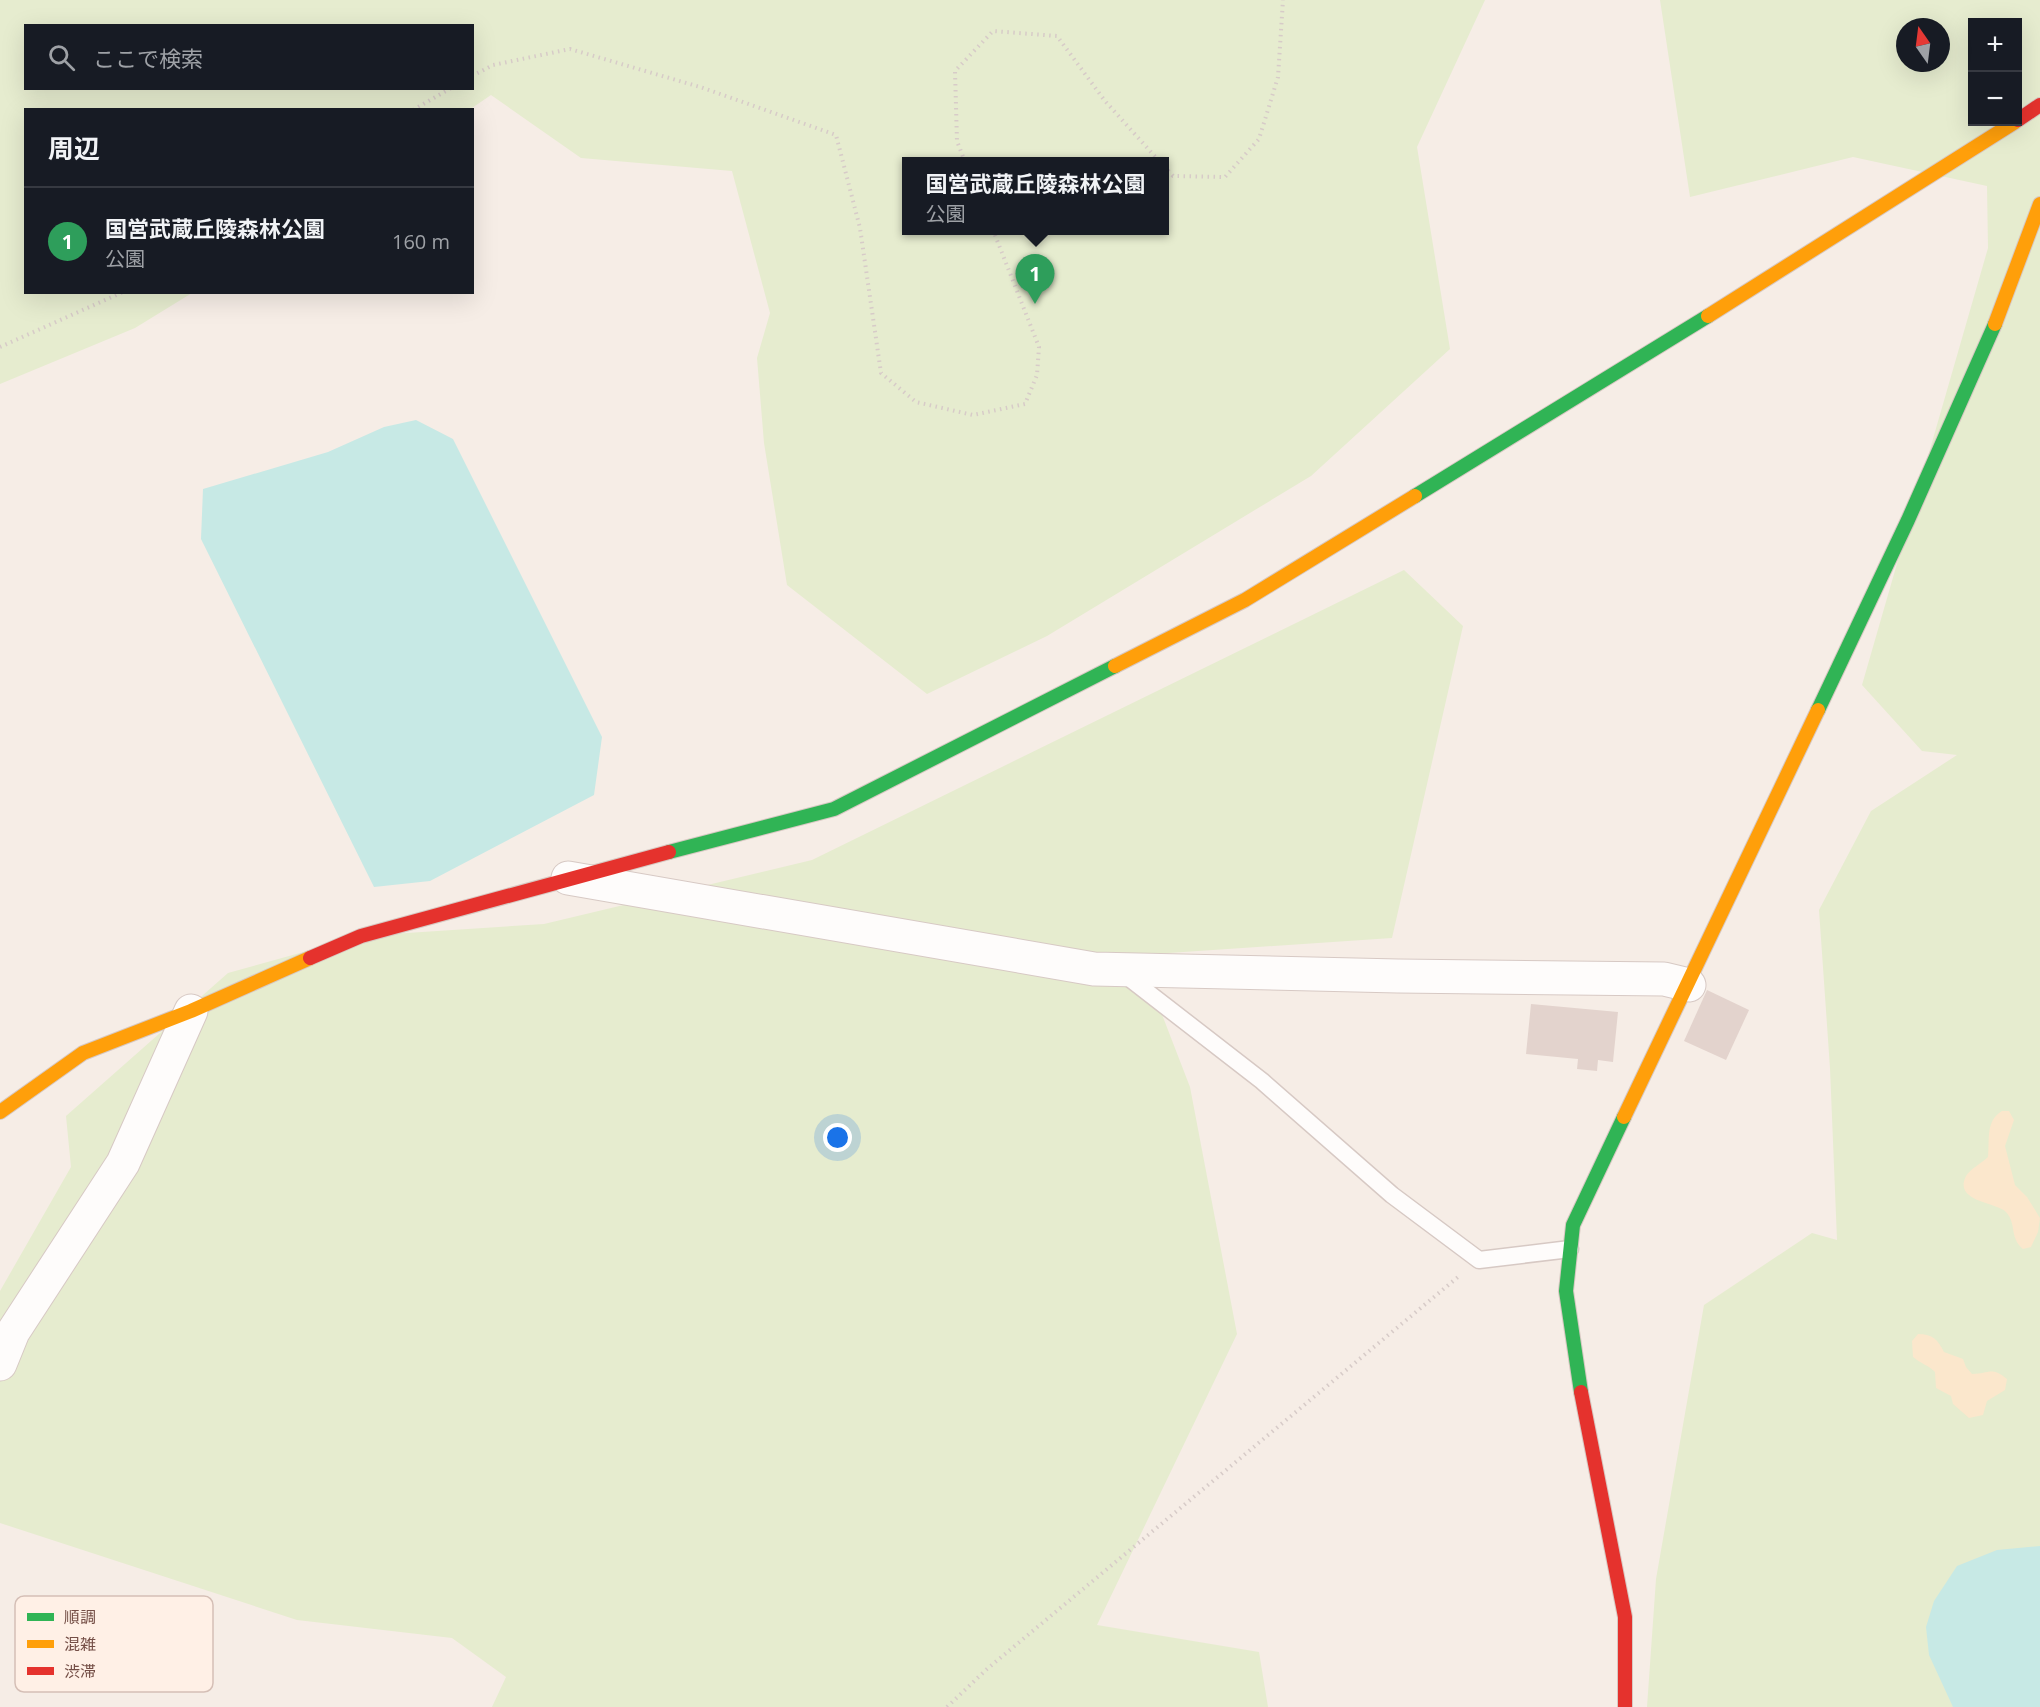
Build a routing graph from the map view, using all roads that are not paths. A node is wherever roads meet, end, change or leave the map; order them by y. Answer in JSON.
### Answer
{"nodes":[{"id":1,"x":2040,"y":105,"type":"edge"},
{"id":2,"x":2022,"y":117,"type":"edge"},
{"id":3,"x":2008,"y":126,"type":"edge"},
{"id":4,"x":2040,"y":204,"type":"edge"},
{"id":5,"x":568,"y":878,"type":"junction"},
{"id":6,"x":1118,"y":970,"type":"junction"},
{"id":7,"x":1689,"y":985,"type":"junction"},
{"id":8,"x":191,"y":1011,"type":"junction"},
{"id":9,"x":0,"y":1112,"type":"edge"},
{"id":10,"x":1570,"y":1249,"type":"junction"},
{"id":11,"x":0,"y":1364,"type":"edge"},
{"id":12,"x":1625,"y":1707,"type":"edge"}],
"edges":[{"from":1,"to":2,"type":"street"},
{"from":3,"to":5,"type":"street"},
{"from":4,"to":7,"type":"street"},
{"from":5,"to":6,"type":"street"},
{"from":5,"to":8,"type":"street"},
{"from":6,"to":7,"type":"street"},
{"from":6,"to":10,"type":"lane"},
{"from":7,"to":10,"type":"street"},
{"from":8,"to":9,"type":"street"},
{"from":8,"to":11,"type":"street"},
{"from":10,"to":12,"type":"street"}]}
